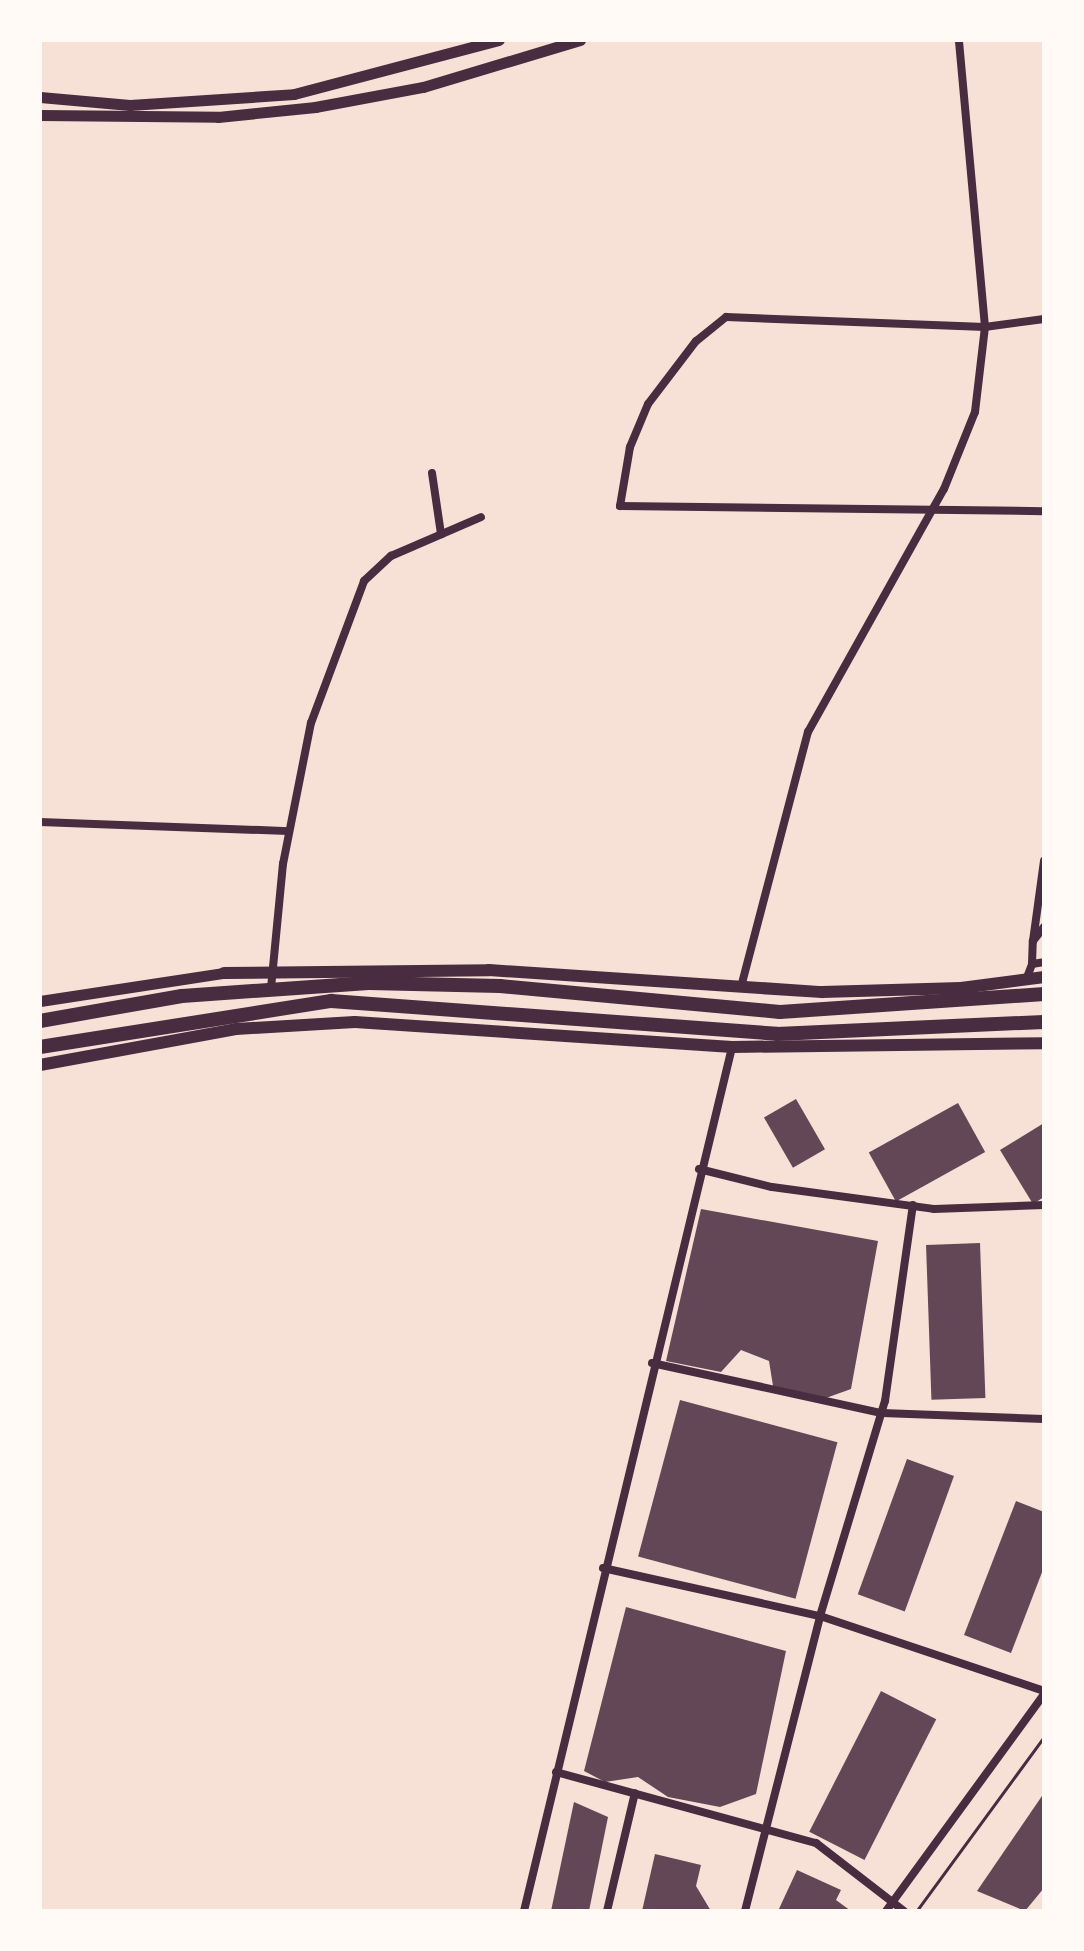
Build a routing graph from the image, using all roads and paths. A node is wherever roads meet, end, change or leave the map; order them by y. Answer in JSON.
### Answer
{"nodes":[{"id":1,"x":499,"y":40,"type":"edge"},
{"id":2,"x":580,"y":40,"type":"edge"},
{"id":3,"x":959,"y":40,"type":"edge"},
{"id":4,"x":40,"y":97,"type":"edge"},
{"id":5,"x":40,"y":114,"type":"edge"},
{"id":6,"x":1044,"y":319,"type":"edge"},
{"id":7,"x":985,"y":326,"type":"junction"},
{"id":8,"x":432,"y":474,"type":"dead end"},
{"id":9,"x":934,"y":508,"type":"junction"},
{"id":10,"x":1044,"y":511,"type":"edge"},
{"id":11,"x":480,"y":517,"type":"dead end"},
{"id":12,"x":441,"y":534,"type":"junction"},
{"id":13,"x":40,"y":822,"type":"edge"},
{"id":14,"x":289,"y":831,"type":"junction"},
{"id":15,"x":1044,"y":861,"type":"edge"},
{"id":16,"x":1044,"y":927,"type":"edge"},
{"id":17,"x":1034,"y":941,"type":"junction"},
{"id":18,"x":1044,"y":962,"type":"edge"},
{"id":19,"x":1032,"y":964,"type":"junction"},
{"id":20,"x":272,"y":970,"type":"junction"},
{"id":21,"x":224,"y":973,"type":"joint"},
{"id":22,"x":1044,"y":976,"type":"edge"},
{"id":23,"x":1026,"y":980,"type":"junction"},
{"id":24,"x":741,"y":987,"type":"junction"},
{"id":25,"x":271,"y":988,"type":"junction"},
{"id":26,"x":1044,"y":994,"type":"edge"},
{"id":27,"x":40,"y":1000,"type":"edge"},
{"id":28,"x":40,"y":1021,"type":"edge"},
{"id":29,"x":1044,"y":1022,"type":"edge"},
{"id":30,"x":1044,"y":1043,"type":"edge"},
{"id":31,"x":40,"y":1047,"type":"edge"},
{"id":32,"x":732,"y":1047,"type":"junction"},
{"id":33,"x":40,"y":1065,"type":"edge"},
{"id":34,"x":699,"y":1169,"type":"junction"},
{"id":35,"x":1044,"y":1204,"type":"edge"},
{"id":36,"x":913,"y":1205,"type":"junction"},
{"id":37,"x":652,"y":1363,"type":"junction"},
{"id":38,"x":882,"y":1412,"type":"junction"},
{"id":39,"x":1044,"y":1420,"type":"edge"},
{"id":40,"x":603,"y":1568,"type":"junction"},
{"id":41,"x":820,"y":1616,"type":"junction"},
{"id":42,"x":1044,"y":1693,"type":"edge"},
{"id":43,"x":1044,"y":1737,"type":"edge"},
{"id":44,"x":556,"y":1772,"type":"junction"},
{"id":45,"x":636,"y":1793,"type":"junction"},
{"id":46,"x":770,"y":1826,"type":"junction"},
{"id":47,"x":892,"y":1902,"type":"junction"},
{"id":48,"x":524,"y":1911,"type":"edge"},
{"id":49,"x":608,"y":1911,"type":"edge"},
{"id":50,"x":746,"y":1911,"type":"edge"},
{"id":51,"x":886,"y":1911,"type":"edge"},
{"id":52,"x":904,"y":1911,"type":"edge"},
{"id":53,"x":916,"y":1911,"type":"edge"}],
"edges":[{"from":1,"to":4,"type":"main road"},
{"from":2,"to":5,"type":"main road"},
{"from":3,"to":7,"type":"street"},
{"from":6,"to":7,"type":"street"},
{"from":7,"to":9,"type":"street"},
{"from":7,"to":9,"type":"street"},
{"from":8,"to":12,"type":"street"},
{"from":9,"to":10,"type":"street"},
{"from":9,"to":24,"type":"street"},
{"from":11,"to":12,"type":"street"},
{"from":12,"to":14,"type":"street"},
{"from":13,"to":14,"type":"street"},
{"from":14,"to":20,"type":"street"},
{"from":15,"to":17,"type":"street"},
{"from":16,"to":17,"type":"street"},
{"from":17,"to":19,"type":"street"},
{"from":18,"to":19,"type":"street"},
{"from":19,"to":23,"type":"street"},
{"from":20,"to":21,"type":"main road"},
{"from":20,"to":24,"type":"main road"},
{"from":20,"to":25,"type":"street"},
{"from":21,"to":27,"type":"main road"},
{"from":22,"to":23,"type":"main road"},
{"from":23,"to":24,"type":"main road"},
{"from":25,"to":26,"type":"highway"},
{"from":25,"to":28,"type":"highway"},
{"from":29,"to":31,"type":"highway"},
{"from":30,"to":32,"type":"main road"},
{"from":32,"to":33,"type":"main road"},
{"from":32,"to":34,"type":"street"},
{"from":34,"to":36,"type":"street"},
{"from":34,"to":37,"type":"street"},
{"from":35,"to":36,"type":"street"},
{"from":36,"to":38,"type":"street"},
{"from":37,"to":38,"type":"street"},
{"from":37,"to":40,"type":"street"},
{"from":38,"to":39,"type":"street"},
{"from":38,"to":41,"type":"street"},
{"from":40,"to":41,"type":"street"},
{"from":40,"to":44,"type":"street"},
{"from":41,"to":42,"type":"street"},
{"from":41,"to":46,"type":"street"},
{"from":42,"to":47,"type":"street"},
{"from":43,"to":53,"type":"path"},
{"from":44,"to":45,"type":"street"},
{"from":44,"to":48,"type":"street"},
{"from":45,"to":46,"type":"street"},
{"from":45,"to":49,"type":"street"},
{"from":46,"to":47,"type":"street"},
{"from":46,"to":50,"type":"street"},
{"from":47,"to":51,"type":"street"},
{"from":47,"to":52,"type":"street"}]}
